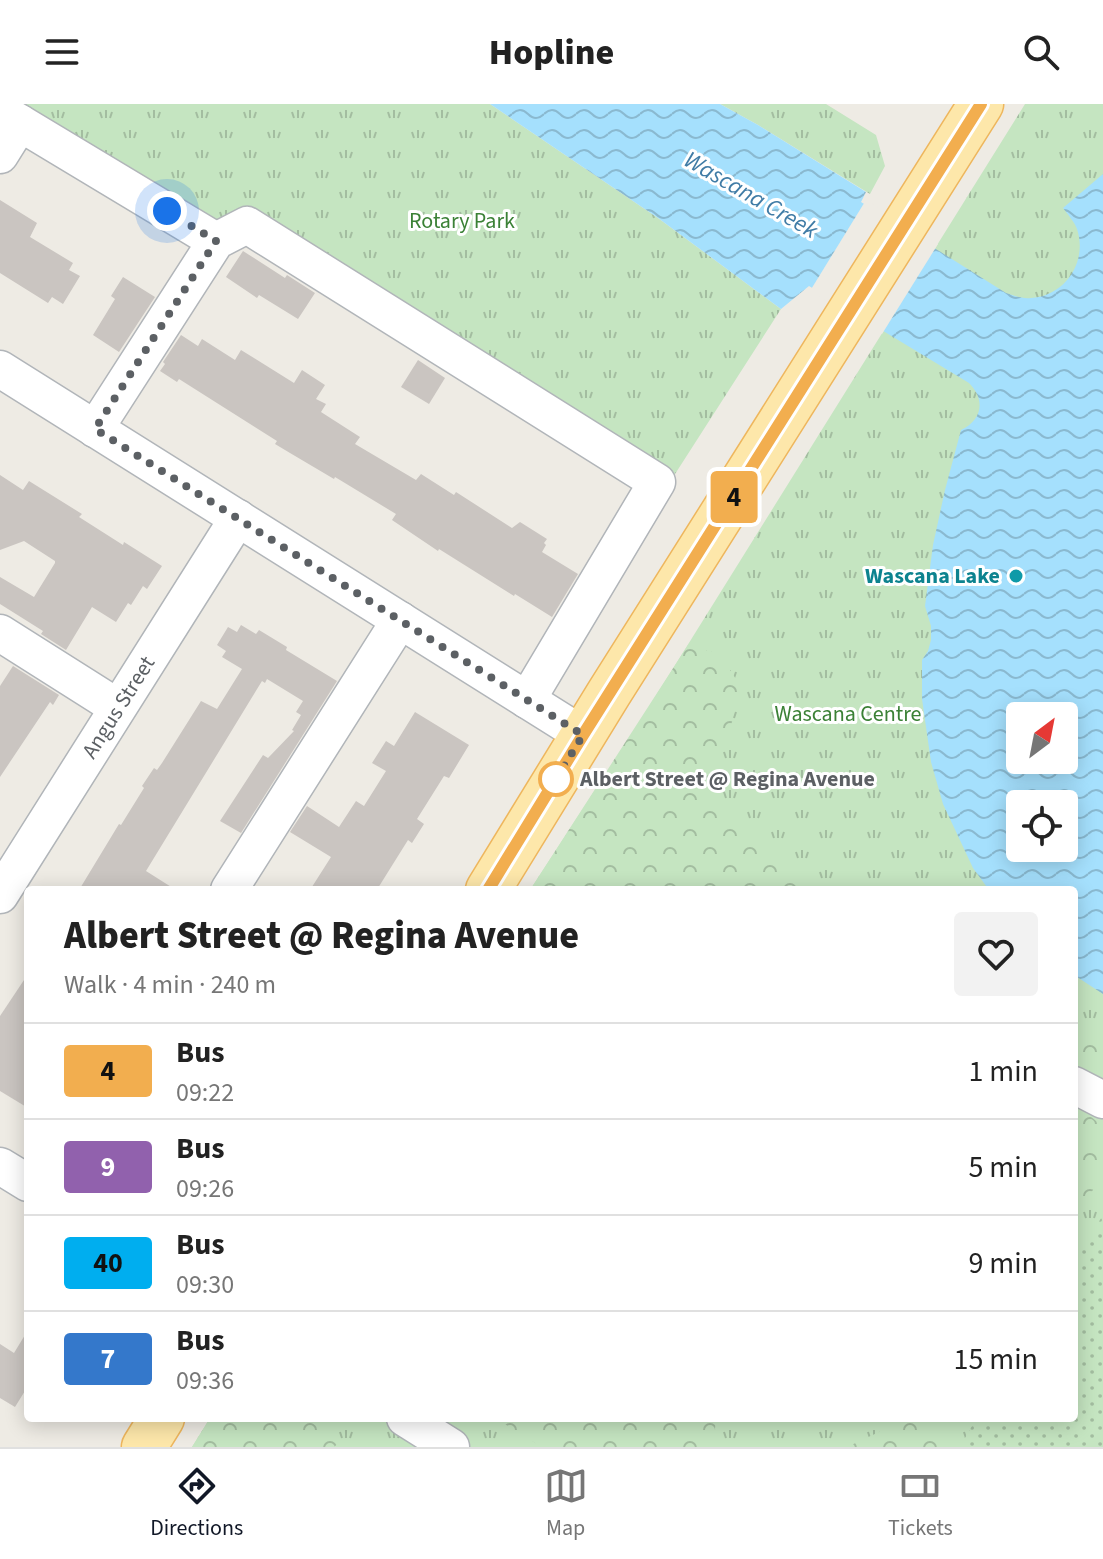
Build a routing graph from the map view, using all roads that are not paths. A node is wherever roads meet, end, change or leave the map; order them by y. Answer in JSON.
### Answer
{"nodes":[{"id":1,"x":981,"y":104,"type":"edge"},
{"id":2,"x":10,"y":117,"type":"edge"},
{"id":3,"x":0,"y":155,"type":"edge"},
{"id":4,"x":216,"y":241,"type":"junction"},
{"id":5,"x":0,"y":369,"type":"edge"},
{"id":6,"x":95,"y":429,"type":"junction"},
{"id":7,"x":238,"y":518,"type":"junction"},
{"id":8,"x":400,"y":620,"type":"junction"},
{"id":9,"x":0,"y":633,"type":"edge"},
{"id":10,"x":527,"y":700,"type":"junction"},
{"id":11,"x":117,"y":707,"type":"junction"},
{"id":12,"x":583,"y":735,"type":"junction"},
{"id":13,"x":232,"y":886,"type":"edge"},
{"id":14,"x":490,"y":886,"type":"edge"},
{"id":15,"x":0,"y":895,"type":"edge"},
{"id":16,"x":1078,"y":1087,"type":"edge"},
{"id":17,"x":1103,"y":1100,"type":"edge"},
{"id":18,"x":160,"y":1422,"type":"edge"},
{"id":19,"x":409,"y":1427,"type":"edge"},
{"id":20,"x":144,"y":1447,"type":"edge"},
{"id":21,"x":451,"y":1447,"type":"edge"}],
"edges":[{"from":1,"to":12,"type":"main road"},
{"from":2,"to":3,"type":"street"},
{"from":2,"to":4,"type":"street"},
{"from":4,"to":6,"type":"street"},
{"from":4,"to":10,"type":"street"},
{"from":5,"to":6,"type":"street"},
{"from":6,"to":7,"type":"street"},
{"from":7,"to":8,"type":"street"},
{"from":7,"to":11,"type":"street","name":"Angus Street"},
{"from":8,"to":10,"type":"street"},
{"from":8,"to":13,"type":"street"},
{"from":9,"to":11,"type":"street"},
{"from":10,"to":12,"type":"street"},
{"from":11,"to":15,"type":"street","name":"Angus Street"},
{"from":12,"to":14,"type":"main road"},
{"from":16,"to":17,"type":"street"},
{"from":18,"to":20,"type":"main road"},
{"from":19,"to":21,"type":"street"}]}
